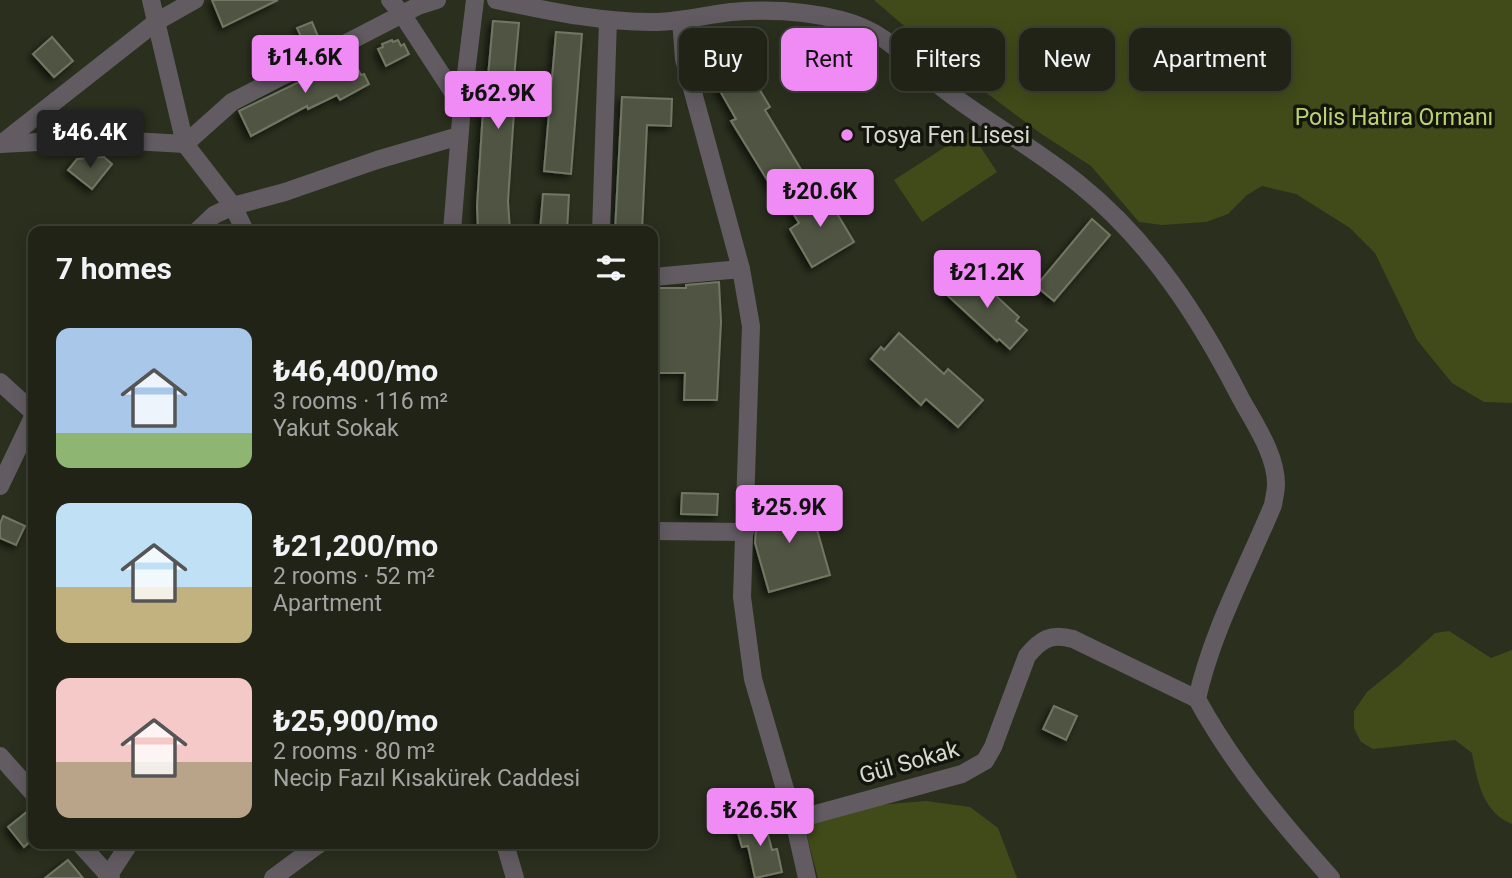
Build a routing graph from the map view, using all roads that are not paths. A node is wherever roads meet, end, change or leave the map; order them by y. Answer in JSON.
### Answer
{"nodes":[{"id":1,"x":151,"y":0,"type":"edge"},
{"id":2,"x":195,"y":0,"type":"edge"},
{"id":3,"x":390,"y":0,"type":"edge"},
{"id":4,"x":437,"y":0,"type":"edge"},
{"id":5,"x":474,"y":0,"type":"edge"},
{"id":6,"x":496,"y":0,"type":"edge"},
{"id":7,"x":402,"y":14,"type":"junction"},
{"id":8,"x":608,"y":20,"type":"junction"},
{"id":9,"x":681,"y":20,"type":"junction"},
{"id":10,"x":156,"y":22,"type":"junction"},
{"id":11,"x":462,"y":106,"type":"junction"},
{"id":12,"x":459,"y":136,"type":"junction"},
{"id":13,"x":1,"y":144,"type":"edge"},
{"id":14,"x":185,"y":144,"type":"junction"},
{"id":15,"x":233,"y":205,"type":"junction"},
{"id":16,"x":202,"y":226,"type":"edge"},
{"id":17,"x":243,"y":226,"type":"edge"},
{"id":18,"x":452,"y":226,"type":"edge"},
{"id":19,"x":601,"y":226,"type":"edge"},
{"id":20,"x":741,"y":269,"type":"junction"},
{"id":21,"x":658,"y":277,"type":"edge"},
{"id":22,"x":0,"y":382,"type":"edge"},
{"id":23,"x":28,"y":409,"type":"edge"},
{"id":24,"x":28,"y":425,"type":"edge"},
{"id":25,"x":0,"y":486,"type":"edge"},
{"id":26,"x":658,"y":531,"type":"edge"},
{"id":27,"x":745,"y":532,"type":"junction"},
{"id":28,"x":1197,"y":699,"type":"junction"},
{"id":29,"x":0,"y":756,"type":"edge"},
{"id":30,"x":28,"y":787,"type":"edge"},
{"id":31,"x":794,"y":820,"type":"junction"},
{"id":32,"x":84,"y":849,"type":"edge"},
{"id":33,"x":126,"y":849,"type":"edge"},
{"id":34,"x":311,"y":849,"type":"edge"},
{"id":35,"x":506,"y":849,"type":"edge"},
{"id":36,"x":109,"y":877,"type":"edge"},
{"id":37,"x":807,"y":877,"type":"edge"},
{"id":38,"x":273,"y":878,"type":"edge"},
{"id":39,"x":515,"y":878,"type":"edge"},
{"id":40,"x":1331,"y":878,"type":"edge"}],
"edges":[{"from":1,"to":10,"type":"street"},
{"from":2,"to":10,"type":"street"},
{"from":3,"to":7,"type":"street"},
{"from":4,"to":7,"type":"street"},
{"from":5,"to":11,"type":"street"},
{"from":6,"to":8,"type":"street"},
{"from":7,"to":11,"type":"street"},
{"from":7,"to":14,"type":"street"},
{"from":8,"to":9,"type":"street"},
{"from":8,"to":19,"type":"street"},
{"from":9,"to":20,"type":"street"},
{"from":9,"to":28,"type":"street"},
{"from":10,"to":13,"type":"street"},
{"from":10,"to":14,"type":"street"},
{"from":11,"to":12,"type":"street"},
{"from":12,"to":15,"type":"street"},
{"from":12,"to":18,"type":"street"},
{"from":13,"to":14,"type":"street"},
{"from":14,"to":15,"type":"street"},
{"from":15,"to":16,"type":"street"},
{"from":15,"to":17,"type":"street"},
{"from":20,"to":21,"type":"street"},
{"from":20,"to":27,"type":"street"},
{"from":22,"to":23,"type":"street"},
{"from":24,"to":25,"type":"street"},
{"from":26,"to":27,"type":"street"},
{"from":27,"to":31,"type":"street"},
{"from":28,"to":31,"type":"street","name":"Gül Sokak"},
{"from":28,"to":40,"type":"street"},
{"from":29,"to":30,"type":"street"},
{"from":31,"to":37,"type":"street"},
{"from":32,"to":36,"type":"street"},
{"from":33,"to":36,"type":"street"},
{"from":34,"to":38,"type":"street"},
{"from":35,"to":39,"type":"street"}]}
